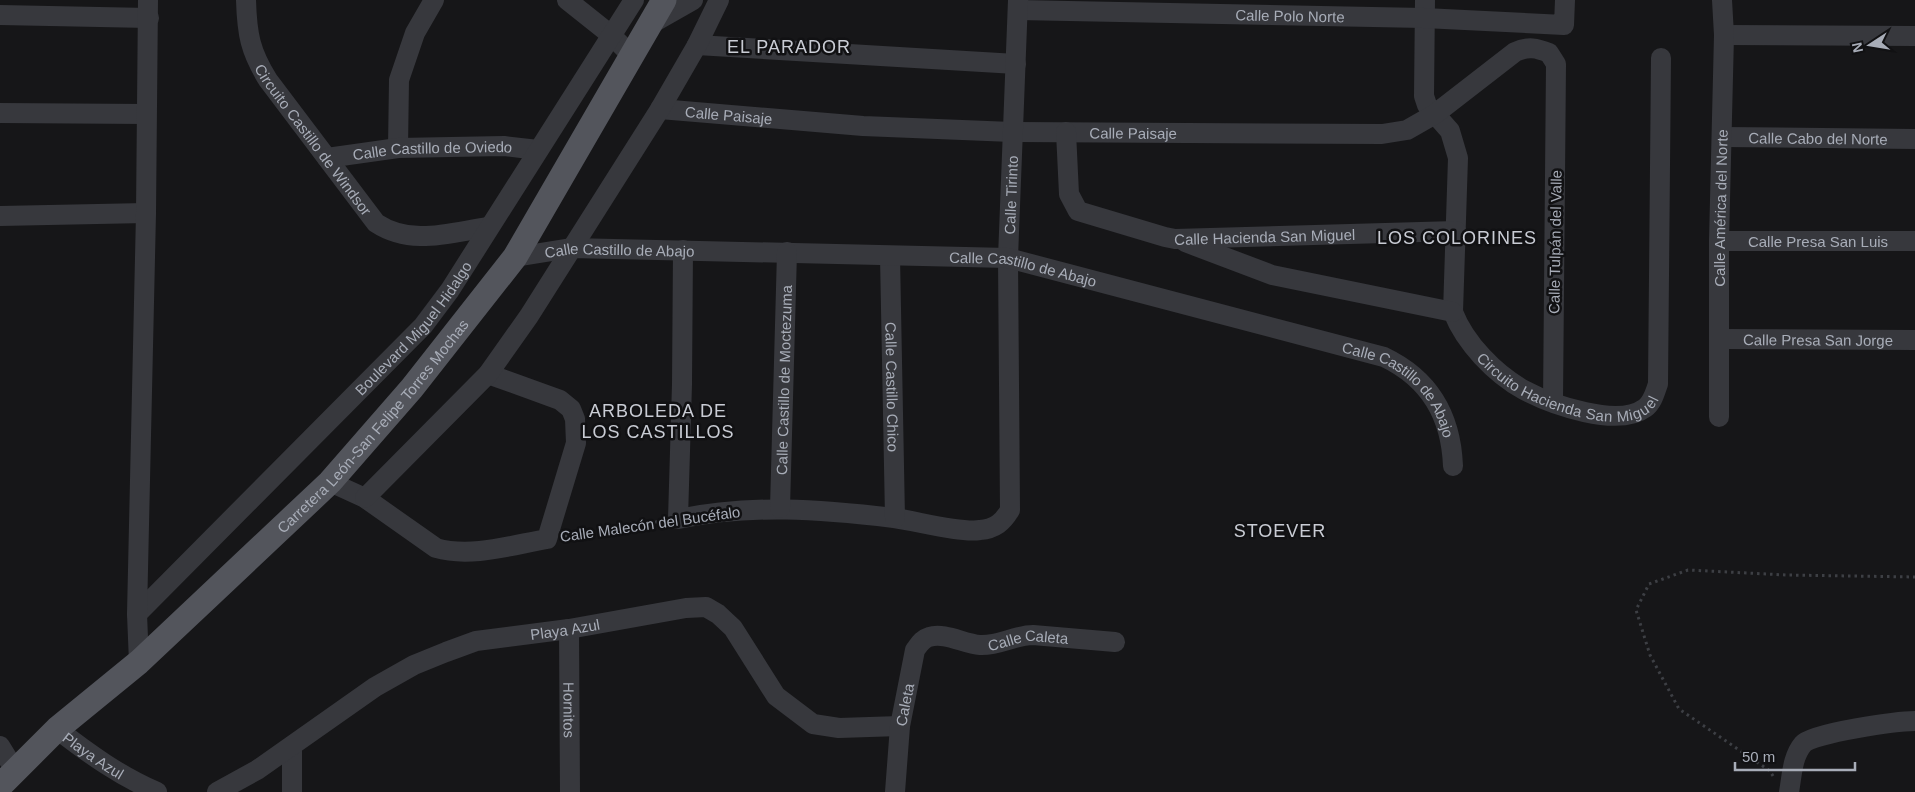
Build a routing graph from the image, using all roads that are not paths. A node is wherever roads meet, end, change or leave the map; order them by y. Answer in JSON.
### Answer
{"nodes":[{"id":1,"x":246,"y":0,"type":"edge"},
{"id":2,"x":434,"y":0,"type":"edge"},
{"id":3,"x":566,"y":0,"type":"edge"},
{"id":4,"x":634,"y":0,"type":"edge"},
{"id":5,"x":664,"y":0,"type":"edge"},
{"id":6,"x":693,"y":0,"type":"edge"},
{"id":7,"x":719,"y":0,"type":"edge"},
{"id":8,"x":1565,"y":0,"type":"edge"},
{"id":9,"x":1722,"y":0,"type":"edge"},
{"id":10,"x":1018,"y":5,"type":"edge"},
{"id":11,"x":149,"y":9,"type":"edge"},
{"id":12,"x":1425,"y":9,"type":"edge"},
{"id":13,"x":0,"y":15,"type":"edge"},
{"id":14,"x":649,"y":25,"type":"junction"},
{"id":15,"x":611,"y":34,"type":"junction"},
{"id":16,"x":1724,"y":35,"type":"junction"},
{"id":17,"x":1915,"y":36,"type":"edge"},
{"id":18,"x":697,"y":45,"type":"junction"},
{"id":19,"x":631,"y":55,"type":"junction"},
{"id":20,"x":1661,"y":58,"type":"dead end"},
{"id":21,"x":1016,"y":64,"type":"junction"},
{"id":22,"x":1556,"y":82,"type":"joint"},
{"id":23,"x":660,"y":109,"type":"junction"},
{"id":24,"x":1440,"y":110,"type":"junction"},
{"id":25,"x":0,"y":113,"type":"edge"},
{"id":26,"x":146,"y":114,"type":"junction"},
{"id":27,"x":1012,"y":132,"type":"junction"},
{"id":28,"x":1066,"y":132,"type":"junction"},
{"id":29,"x":1722,"y":137,"type":"junction"},
{"id":30,"x":1915,"y":139,"type":"edge"},
{"id":31,"x":398,"y":148,"type":"junction"},
{"id":32,"x":538,"y":150,"type":"junction"},
{"id":33,"x":327,"y":158,"type":"junction"},
{"id":34,"x":146,"y":213,"type":"junction"},
{"id":35,"x":0,"y":216,"type":"edge"},
{"id":36,"x":488,"y":227,"type":"junction"},
{"id":37,"x":1456,"y":231,"type":"junction"},
{"id":38,"x":1170,"y":238,"type":"junction"},
{"id":39,"x":1719,"y":241,"type":"junction"},
{"id":40,"x":1915,"y":241,"type":"edge"},
{"id":41,"x":571,"y":248,"type":"junction"},
{"id":42,"x":683,"y":250,"type":"junction"},
{"id":43,"x":787,"y":252,"type":"junction"},
{"id":44,"x":890,"y":256,"type":"junction"},
{"id":45,"x":515,"y":258,"type":"junction"},
{"id":46,"x":1008,"y":258,"type":"junction"},
{"id":47,"x":1453,"y":312,"type":"junction"},
{"id":48,"x":1720,"y":339,"type":"junction"},
{"id":49,"x":1915,"y":340,"type":"edge"},
{"id":50,"x":488,"y":374,"type":"junction"},
{"id":51,"x":1553,"y":402,"type":"junction"},
{"id":52,"x":1719,"y":417,"type":"dead end"},
{"id":53,"x":1454,"y":466,"type":"dead end"},
{"id":54,"x":330,"y":482,"type":"junction"},
{"id":55,"x":365,"y":498,"type":"junction"},
{"id":56,"x":780,"y":508,"type":"junction"},
{"id":57,"x":1010,"y":510,"type":"joint"},
{"id":58,"x":895,"y":518,"type":"junction"},
{"id":59,"x":137,"y":614,"type":"junction"},
{"id":60,"x":569,"y":628,"type":"junction"},
{"id":61,"x":941,"y":636,"type":"joint"},
{"id":62,"x":1115,"y":642,"type":"dead end"},
{"id":63,"x":139,"y":662,"type":"junction"},
{"id":64,"x":1915,"y":721,"type":"edge"},
{"id":65,"x":900,"y":726,"type":"junction"},
{"id":66,"x":57,"y":729,"type":"junction"},
{"id":67,"x":0,"y":746,"type":"edge"},
{"id":68,"x":292,"y":746,"type":"junction"},
{"id":69,"x":8,"y":779,"type":"edge"},
{"id":70,"x":1783,"y":788,"type":"edge"},
{"id":71,"x":157,"y":792,"type":"edge"},
{"id":72,"x":217,"y":792,"type":"edge"},
{"id":73,"x":292,"y":792,"type":"edge"},
{"id":74,"x":570,"y":792,"type":"edge"},
{"id":75,"x":895,"y":792,"type":"edge"}],
"edges":[{"from":1,"to":33,"type":"street","name":"Circuito Castillo de Windsor"},
{"from":2,"to":31,"type":"street"},
{"from":3,"to":15,"type":"street"},
{"from":4,"to":15,"type":"street","name":"Boulevard Miguel Hidalgo"},
{"from":5,"to":14,"type":"main road","name":"Carretera León-San Felipe Torres Mochas"},
{"from":6,"to":14,"type":"street"},
{"from":7,"to":18,"type":"street"},
{"from":8,"to":12,"type":"street","name":"Calle Polo Norte"},
{"from":9,"to":16,"type":"street","name":"Calle América del Norte"},
{"from":10,"to":12,"type":"street","name":"Calle Polo Norte"},
{"from":10,"to":21,"type":"street","name":"Calle Tirinto"},
{"from":11,"to":13,"type":"street"},
{"from":11,"to":26,"type":"street"},
{"from":12,"to":24,"type":"street"},
{"from":14,"to":19,"type":"main road","name":"Carretera León-San Felipe Torres Mochas"},
{"from":15,"to":19,"type":"street"},
{"from":15,"to":32,"type":"street","name":"Boulevard Miguel Hidalgo"},
{"from":16,"to":17,"type":"street"},
{"from":16,"to":29,"type":"street","name":"Calle América del Norte"},
{"from":18,"to":21,"type":"street"},
{"from":18,"to":23,"type":"street"},
{"from":19,"to":45,"type":"main road","name":"Carretera León-San Felipe Torres Mochas"},
{"from":20,"to":51,"type":"street","name":"Circuito Hacienda San Miguel"},
{"from":21,"to":27,"type":"street","name":"Calle Tirinto"},
{"from":22,"to":24,"type":"street","name":"Calle Paisaje"},
{"from":22,"to":51,"type":"street","name":"Calle Tulpán del Valle"},
{"from":23,"to":27,"type":"street","name":"Calle Paisaje"},
{"from":23,"to":41,"type":"street"},
{"from":24,"to":28,"type":"street","name":"Calle Paisaje"},
{"from":24,"to":37,"type":"street"},
{"from":25,"to":26,"type":"street"},
{"from":26,"to":34,"type":"street"},
{"from":27,"to":28,"type":"street","name":"Calle Paisaje"},
{"from":27,"to":46,"type":"street","name":"Calle Tirinto"},
{"from":28,"to":38,"type":"street"},
{"from":29,"to":30,"type":"street","name":"Calle Cabo del Norte"},
{"from":29,"to":39,"type":"street","name":"Calle América del Norte"},
{"from":31,"to":32,"type":"street","name":"Calle Castillo de Oviedo"},
{"from":31,"to":33,"type":"street","name":"Calle Castillo de Oviedo"},
{"from":32,"to":36,"type":"street","name":"Boulevard Miguel Hidalgo"},
{"from":33,"to":36,"type":"street","name":"Circuito Castillo de Windsor"},
{"from":34,"to":35,"type":"street"},
{"from":34,"to":59,"type":"street"},
{"from":36,"to":59,"type":"street","name":"Boulevard Miguel Hidalgo"},
{"from":37,"to":38,"type":"street","name":"Calle Hacienda San Miguel"},
{"from":37,"to":47,"type":"street"},
{"from":38,"to":47,"type":"street"},
{"from":39,"to":40,"type":"street","name":"Calle Presa San Luis"},
{"from":39,"to":48,"type":"street","name":"Calle América del Norte"},
{"from":41,"to":42,"type":"street","name":"Calle Castillo de Abajo"},
{"from":41,"to":45,"type":"street","name":"Calle Castillo de Abajo"},
{"from":41,"to":50,"type":"street"},
{"from":42,"to":43,"type":"street","name":"Calle Castillo de Abajo"},
{"from":42,"to":56,"type":"street","name":"Calle Malecón del Bucéfalo"},
{"from":43,"to":44,"type":"street","name":"Calle Castillo de Abajo"},
{"from":43,"to":56,"type":"street","name":"Calle Castillo de Moctezuma"},
{"from":44,"to":46,"type":"street","name":"Calle Castillo de Abajo"},
{"from":44,"to":58,"type":"street","name":"Calle Castillo Chico"},
{"from":45,"to":54,"type":"main road","name":"Carretera León-San Felipe Torres Mochas"},
{"from":46,"to":53,"type":"street","name":"Calle Castillo de Abajo"},
{"from":46,"to":57,"type":"street","name":"Calle Tirinto"},
{"from":47,"to":51,"type":"street","name":"Circuito Hacienda San Miguel"},
{"from":48,"to":49,"type":"street","name":"Calle Presa San Jorge"},
{"from":48,"to":52,"type":"street","name":"Calle América del Norte"},
{"from":50,"to":55,"type":"street"},
{"from":50,"to":55,"type":"street","name":"Calle Malecón del Bucéfalo"},
{"from":54,"to":55,"type":"street","name":"Calle Malecón del Bucéfalo"},
{"from":54,"to":63,"type":"main road","name":"Carretera León-San Felipe Torres Mochas"},
{"from":56,"to":58,"type":"street","name":"Calle Malecón del Bucéfalo"},
{"from":57,"to":58,"type":"street","name":"Calle Malecón del Bucéfalo"},
{"from":59,"to":63,"type":"street"},
{"from":60,"to":65,"type":"street","name":"Playa Azul"},
{"from":60,"to":68,"type":"street","name":"Playa Azul"},
{"from":60,"to":74,"type":"street","name":"Hornitos"},
{"from":61,"to":62,"type":"street","name":"Calle Caleta"},
{"from":61,"to":65,"type":"street","name":"Caleta"},
{"from":63,"to":66,"type":"main road","name":"Carretera León-San Felipe Torres Mochas"},
{"from":64,"to":70,"type":"street"},
{"from":65,"to":75,"type":"street","name":"Caleta"},
{"from":66,"to":69,"type":"main road","name":"Carretera León-San Felipe Torres Mochas"},
{"from":66,"to":71,"type":"street","name":"Playa Azul"},
{"from":67,"to":69,"type":"street"},
{"from":68,"to":72,"type":"street","name":"Playa Azul"},
{"from":68,"to":73,"type":"street"}]}
